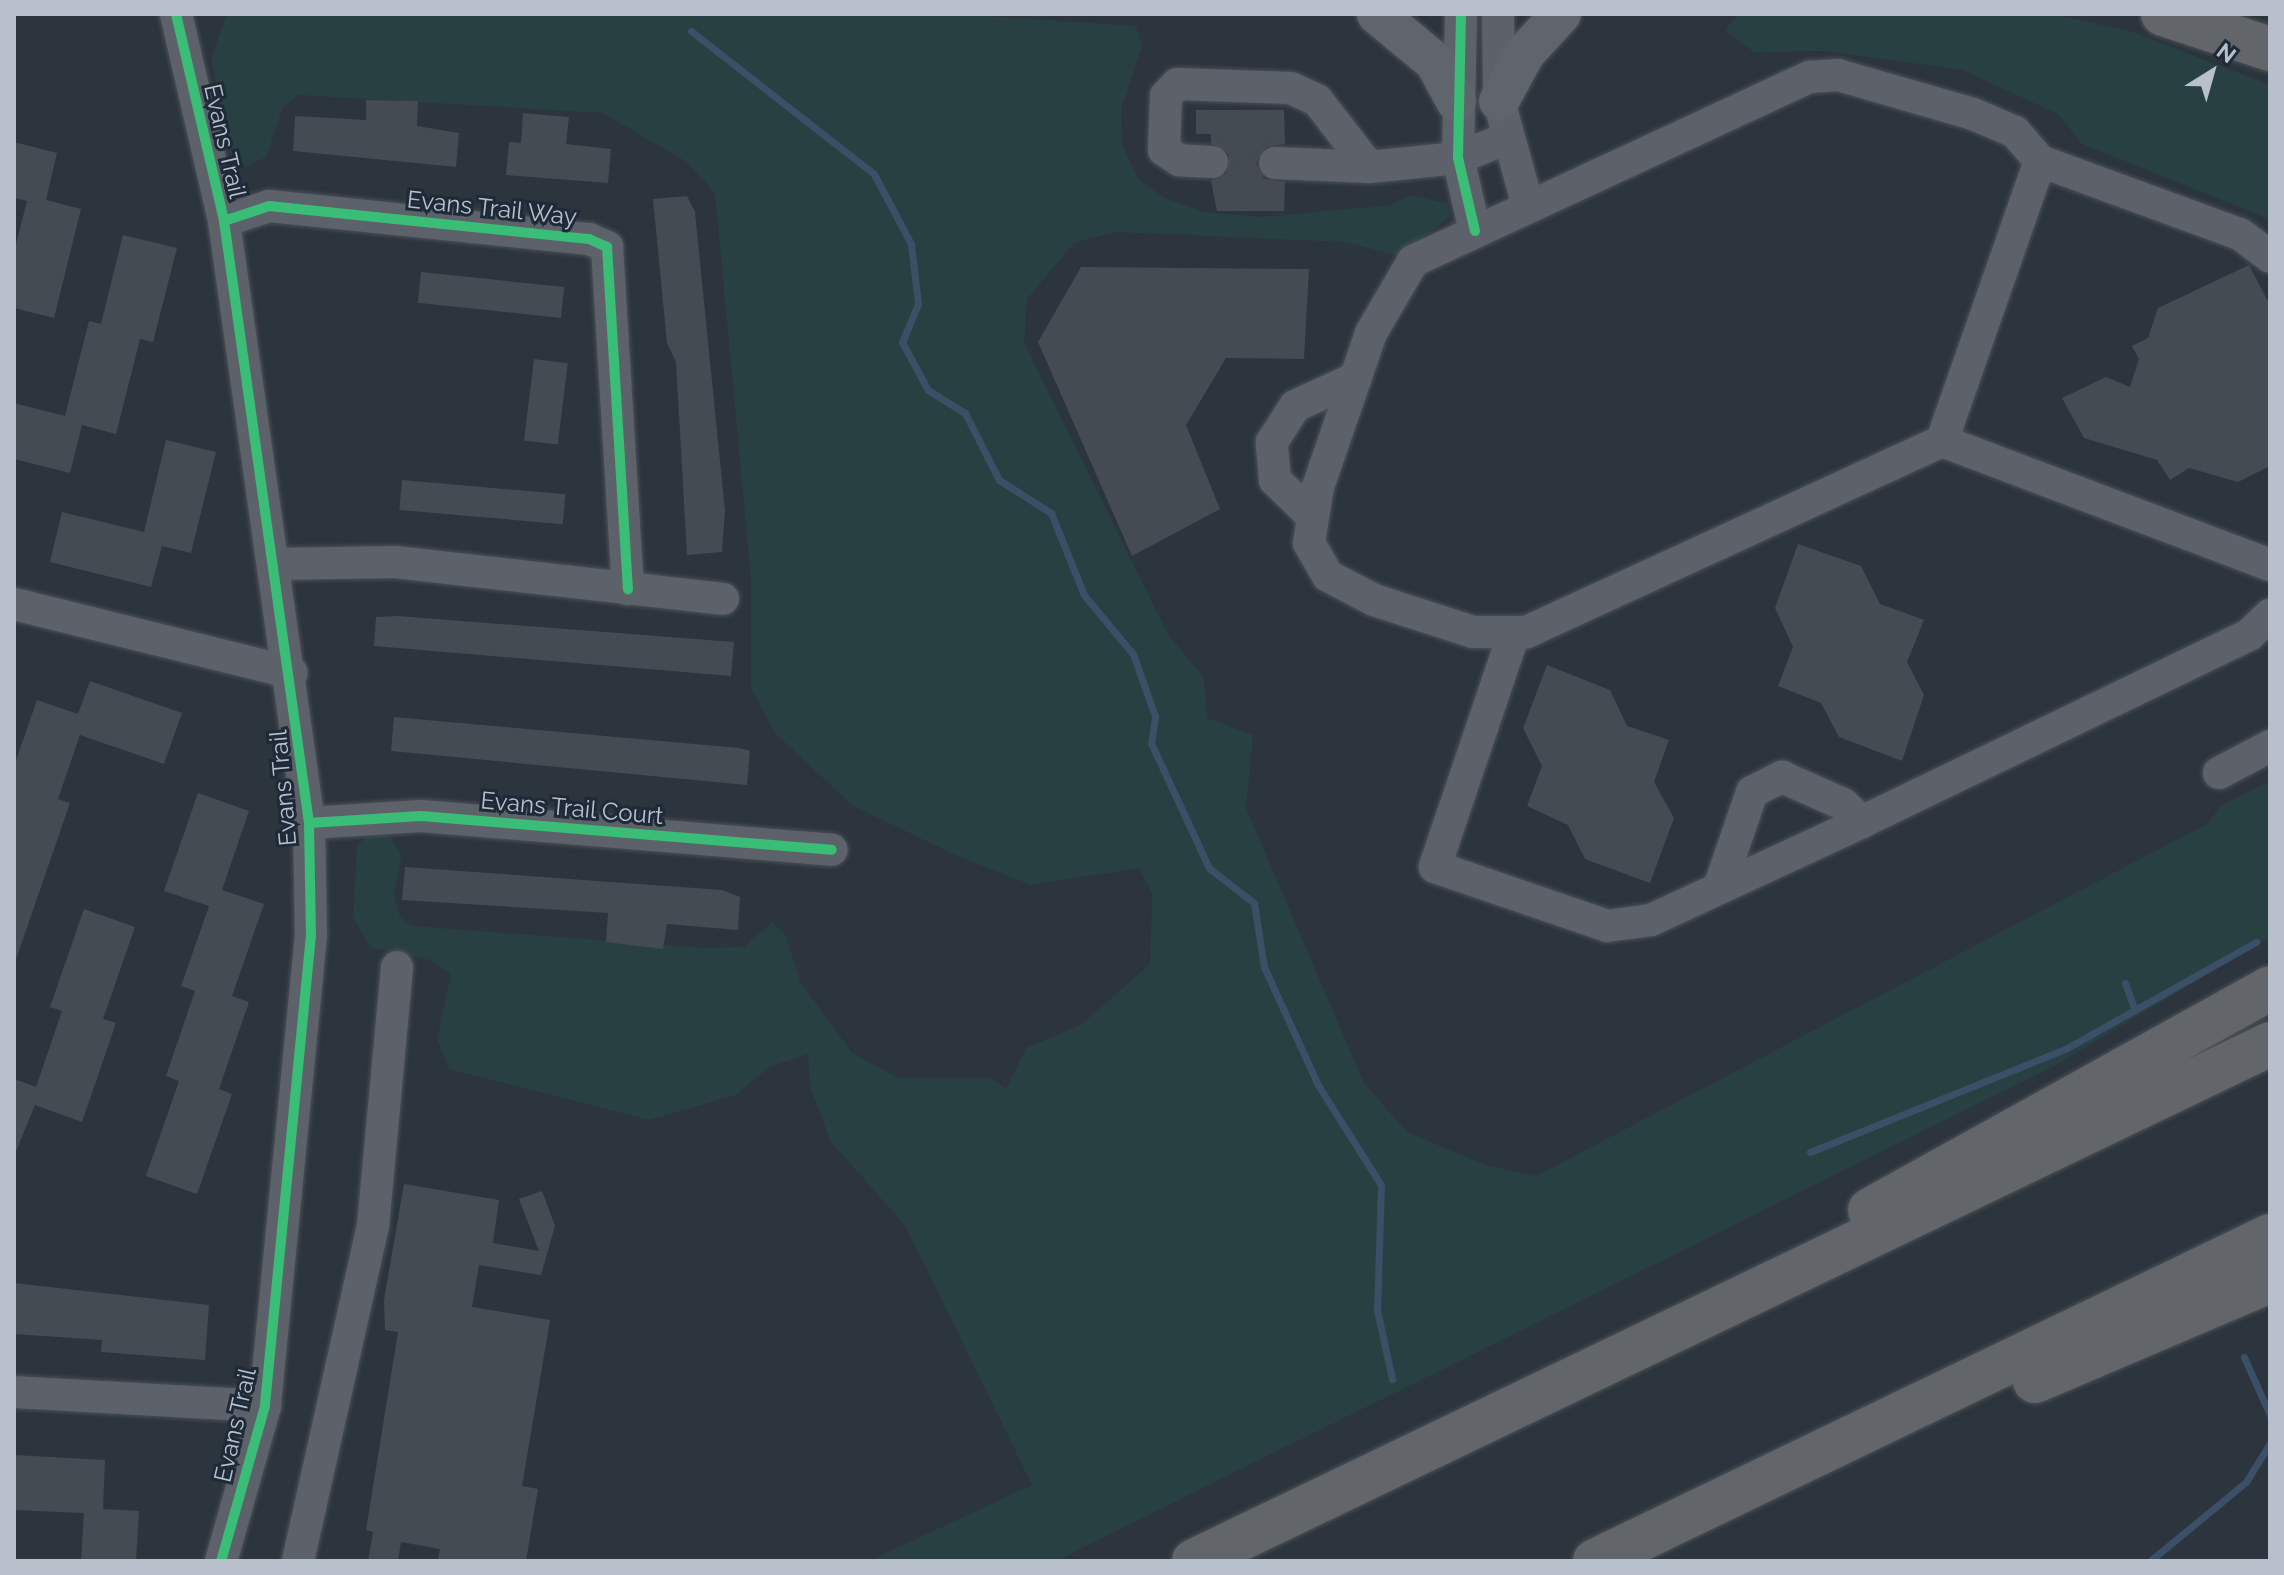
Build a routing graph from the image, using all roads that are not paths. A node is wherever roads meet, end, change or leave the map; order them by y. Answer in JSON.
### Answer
{"nodes":[{"id":1,"x":176,"y":14,"type":"edge"},
{"id":2,"x":1377,"y":14,"type":"edge"},
{"id":3,"x":1461,"y":14,"type":"edge"},
{"id":4,"x":1498,"y":14,"type":"edge"},
{"id":5,"x":1561,"y":14,"type":"edge"},
{"id":6,"x":2163,"y":14,"type":"edge"},
{"id":7,"x":2270,"y":49,"type":"edge"},
{"id":8,"x":1456,"y":101,"type":"junction"},
{"id":9,"x":1502,"y":120,"type":"junction"},
{"id":10,"x":1458,"y":158,"type":"junction"},
{"id":11,"x":2040,"y":161,"type":"junction"},
{"id":12,"x":1212,"y":162,"type":"dead end"},
{"id":13,"x":1275,"y":163,"type":"dead end"},
{"id":14,"x":1369,"y":167,"type":"junction"},
{"id":15,"x":1528,"y":206,"type":"junction"},
{"id":16,"x":224,"y":221,"type":"junction"},
{"id":17,"x":1475,"y":231,"type":"junction"},
{"id":18,"x":2270,"y":257,"type":"edge"},
{"id":19,"x":1356,"y":378,"type":"junction"},
{"id":20,"x":1942,"y":441,"type":"junction"},
{"id":21,"x":1312,"y":516,"type":"junction"},
{"id":22,"x":275,"y":564,"type":"junction"},
{"id":23,"x":2270,"y":565,"type":"edge"},
{"id":24,"x":628,"y":589,"type":"junction"},
{"id":25,"x":723,"y":599,"type":"dead end"},
{"id":26,"x":14,"y":604,"type":"edge"},
{"id":27,"x":2270,"y":615,"type":"edge"},
{"id":28,"x":1514,"y":633,"type":"junction"},
{"id":29,"x":292,"y":673,"type":"junction"},
{"id":30,"x":2270,"y":746,"type":"edge"},
{"id":31,"x":2219,"y":773,"type":"dead end"},
{"id":32,"x":1862,"y":822,"type":"junction"},
{"id":33,"x":309,"y":823,"type":"junction"},
{"id":34,"x":832,"y":850,"type":"dead end"},
{"id":35,"x":1719,"y":888,"type":"junction"},
{"id":36,"x":397,"y":967,"type":"dead end"},
{"id":37,"x":2270,"y":988,"type":"edge"},
{"id":38,"x":2270,"y":1044,"type":"edge"},
{"id":39,"x":2270,"y":1236,"type":"edge"},
{"id":40,"x":2270,"y":1281,"type":"edge"},
{"id":41,"x":14,"y":1392,"type":"edge"},
{"id":42,"x":265,"y":1406,"type":"junction"},
{"id":43,"x":1470,"y":1430,"type":"junction"},
{"id":44,"x":1730,"y":1497,"type":"junction"},
{"id":45,"x":221,"y":1561,"type":"edge"},
{"id":46,"x":298,"y":1561,"type":"edge"},
{"id":47,"x":1194,"y":1561,"type":"edge"},
{"id":48,"x":1595,"y":1561,"type":"edge"}],
"edges":[{"from":1,"to":16,"type":"street","name":"Evans Trail"},
{"from":2,"to":8,"type":"main road"},
{"from":3,"to":8,"type":"street"},
{"from":4,"to":9,"type":"street"},
{"from":5,"to":9,"type":"main road"},
{"from":6,"to":7,"type":"highway"},
{"from":8,"to":10,"type":"street"},
{"from":9,"to":10,"type":"street"},
{"from":9,"to":15,"type":"street"},
{"from":10,"to":14,"type":"street"},
{"from":10,"to":17,"type":"street"},
{"from":11,"to":15,"type":"street"},
{"from":11,"to":18,"type":"street"},
{"from":11,"to":20,"type":"street"},
{"from":12,"to":14,"type":"street"},
{"from":13,"to":14,"type":"street"},
{"from":15,"to":17,"type":"street"},
{"from":16,"to":22,"type":"street","name":"Evans Trail"},
{"from":16,"to":24,"type":"street","name":"Evans Trail Way"},
{"from":17,"to":19,"type":"street"},
{"from":19,"to":21,"type":"street"},
{"from":19,"to":21,"type":"street"},
{"from":20,"to":23,"type":"street"},
{"from":20,"to":28,"type":"street"},
{"from":21,"to":28,"type":"street"},
{"from":22,"to":24,"type":"street"},
{"from":22,"to":29,"type":"street","name":"Evans Trail"},
{"from":24,"to":25,"type":"street"},
{"from":26,"to":29,"type":"street"},
{"from":27,"to":32,"type":"street"},
{"from":28,"to":35,"type":"street"},
{"from":29,"to":33,"type":"street","name":"Evans Trail"},
{"from":30,"to":31,"type":"street"},
{"from":32,"to":35,"type":"street"},
{"from":32,"to":35,"type":"street"},
{"from":33,"to":34,"type":"street","name":"Evans Trail Court"},
{"from":33,"to":42,"type":"street","name":"Evans Trail"},
{"from":36,"to":46,"type":"street"},
{"from":37,"to":43,"type":"highway"},
{"from":38,"to":43,"type":"highway"},
{"from":39,"to":44,"type":"highway"},
{"from":40,"to":44,"type":"highway"},
{"from":41,"to":42,"type":"street","name":"Evans Trail"},
{"from":42,"to":45,"type":"street","name":"Evans Trail"},
{"from":43,"to":47,"type":"highway"},
{"from":44,"to":48,"type":"highway"}]}
